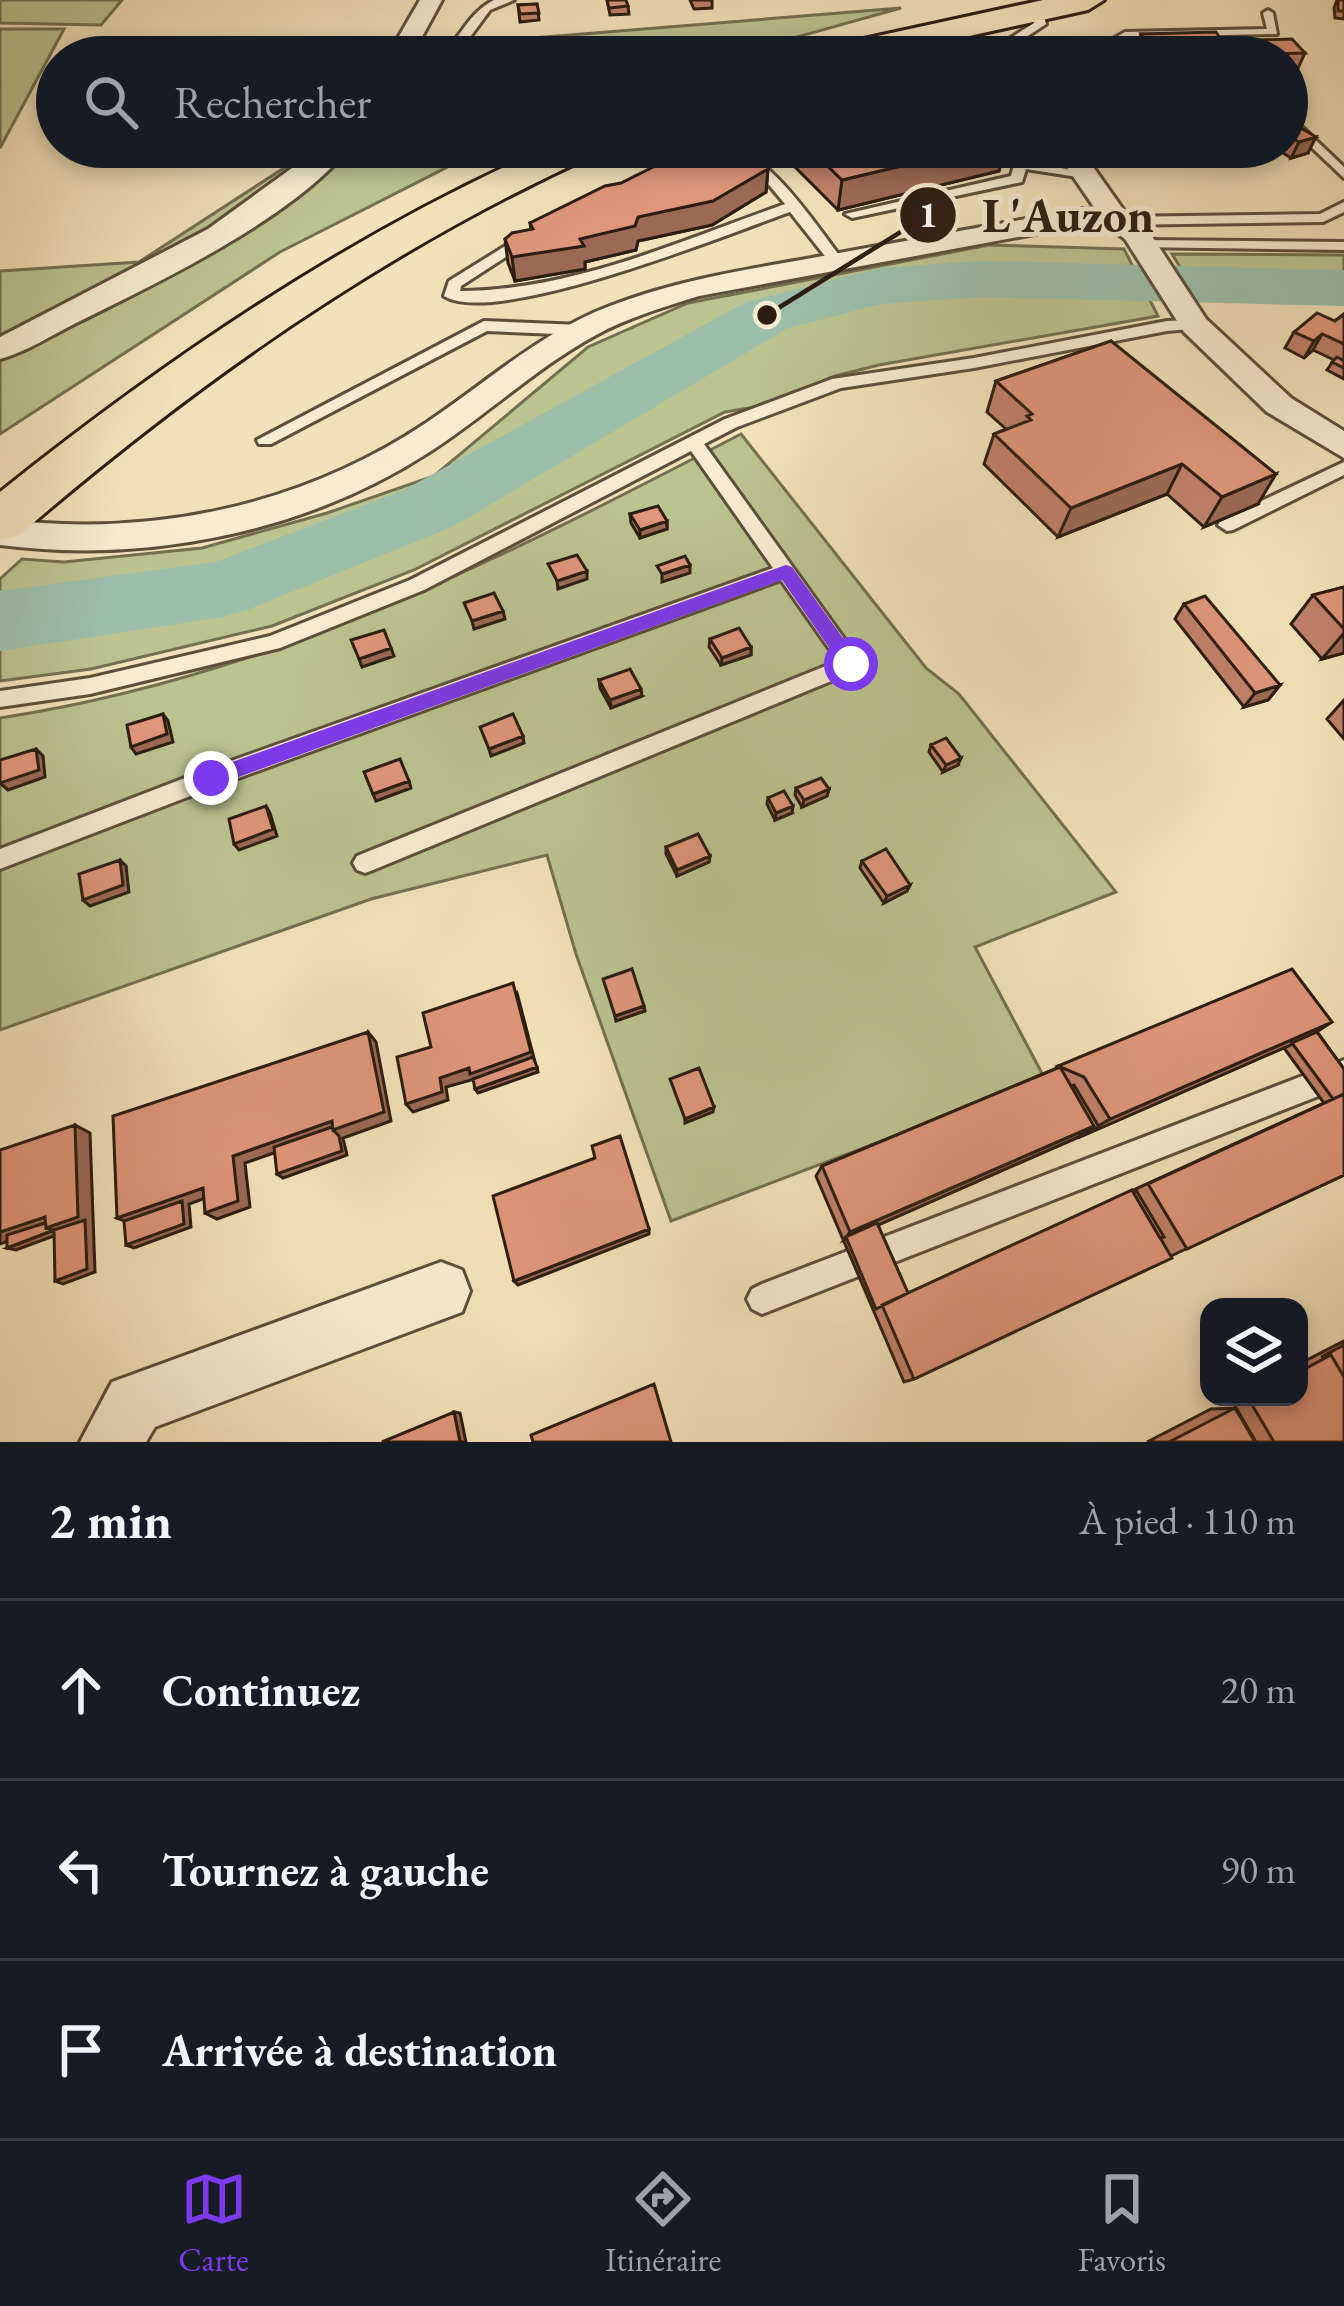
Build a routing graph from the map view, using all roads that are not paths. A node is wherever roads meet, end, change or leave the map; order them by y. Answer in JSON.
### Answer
{"nodes":[{"id":1,"x":431,"y":0,"type":"edge"},
{"id":2,"x":509,"y":0,"type":"edge"},
{"id":3,"x":1088,"y":0,"type":"edge"},
{"id":4,"x":1025,"y":4,"type":"edge"},
{"id":5,"x":1268,"y":13,"type":"dead end"},
{"id":6,"x":411,"y":36,"type":"edge"},
{"id":7,"x":464,"y":36,"type":"edge"},
{"id":8,"x":889,"y":36,"type":"edge"},
{"id":9,"x":1021,"y":36,"type":"edge"},
{"id":10,"x":1126,"y":36,"type":"edge"},
{"id":11,"x":1308,"y":138,"type":"edge"},
{"id":12,"x":313,"y":168,"type":"edge"},
{"id":13,"x":490,"y":168,"type":"edge"},
{"id":14,"x":536,"y":168,"type":"edge"},
{"id":15,"x":756,"y":168,"type":"edge"},
{"id":16,"x":1020,"y":168,"type":"edge"},
{"id":17,"x":1046,"y":168,"type":"edge"},
{"id":18,"x":1080,"y":168,"type":"edge"},
{"id":19,"x":1084,"y":174,"type":"junction"},
{"id":20,"x":1344,"y":174,"type":"edge"},
{"id":21,"x":793,"y":206,"type":"junction"},
{"id":22,"x":1344,"y":206,"type":"edge"},
{"id":23,"x":852,"y":214,"type":"edge"},
{"id":24,"x":1117,"y":221,"type":"junction"},
{"id":25,"x":536,"y":235,"type":"edge"},
{"id":26,"x":1344,"y":246,"type":"edge"},
{"id":27,"x":1149,"y":254,"type":"junction"},
{"id":28,"x":837,"y":262,"type":"junction"},
{"id":29,"x":1188,"y":316,"type":"junction"},
{"id":30,"x":580,"y":330,"type":"junction"},
{"id":31,"x":0,"y":349,"type":"edge"},
{"id":32,"x":265,"y":440,"type":"dead end"},
{"id":33,"x":694,"y":442,"type":"junction"},
{"id":34,"x":1344,"y":447,"type":"edge"},
{"id":35,"x":34,"y":464,"type":"edge"},
{"id":36,"x":1344,"y":468,"type":"edge"},
{"id":37,"x":0,"y":521,"type":"edge"},
{"id":38,"x":1227,"y":526,"type":"edge"},
{"id":39,"x":0,"y":532,"type":"edge"},
{"id":40,"x":786,"y":572,"type":"junction"},
{"id":41,"x":0,"y":699,"type":"edge"},
{"id":42,"x":0,"y":860,"type":"edge"},
{"id":43,"x":365,"y":863,"type":"dead end"},
{"id":44,"x":1344,"y":1073,"type":"edge"},
{"id":45,"x":442,"y":1291,"type":"dead end"},
{"id":46,"x":762,"y":1299,"type":"dead end"},
{"id":47,"x":111,"y":1442,"type":"edge"}],
"edges":[{"from":1,"to":6,"type":"street"},
{"from":2,"to":7,"type":"lane"},
{"from":3,"to":4,"type":"main road"},
{"from":4,"to":8,"type":"main road"},
{"from":4,"to":9,"type":"lane"},
{"from":5,"to":10,"type":"lane"},
{"from":11,"to":20,"type":"lane"},
{"from":12,"to":31,"type":"street"},
{"from":13,"to":35,"type":"main road"},
{"from":14,"to":35,"type":"main road"},
{"from":15,"to":21,"type":"lane"},
{"from":16,"to":23,"type":"lane"},
{"from":17,"to":19,"type":"lane"},
{"from":18,"to":19,"type":"street"},
{"from":19,"to":24,"type":"street"},
{"from":21,"to":25,"type":"lane"},
{"from":21,"to":28,"type":"lane"},
{"from":22,"to":24,"type":"lane"},
{"from":24,"to":27,"type":"street"},
{"from":24,"to":28,"type":"street"},
{"from":26,"to":27,"type":"lane"},
{"from":27,"to":29,"type":"street"},
{"from":28,"to":30,"type":"street"},
{"from":29,"to":33,"type":"lane"},
{"from":29,"to":34,"type":"street"},
{"from":30,"to":32,"type":"lane"},
{"from":30,"to":39,"type":"street"},
{"from":33,"to":40,"type":"lane"},
{"from":33,"to":41,"type":"lane"},
{"from":35,"to":37,"type":"main road"},
{"from":36,"to":38,"type":"lane"},
{"from":40,"to":42,"type":"lane"},
{"from":40,"to":43,"type":"lane"},
{"from":44,"to":46,"type":"lane"},
{"from":45,"to":47,"type":"street"}]}
